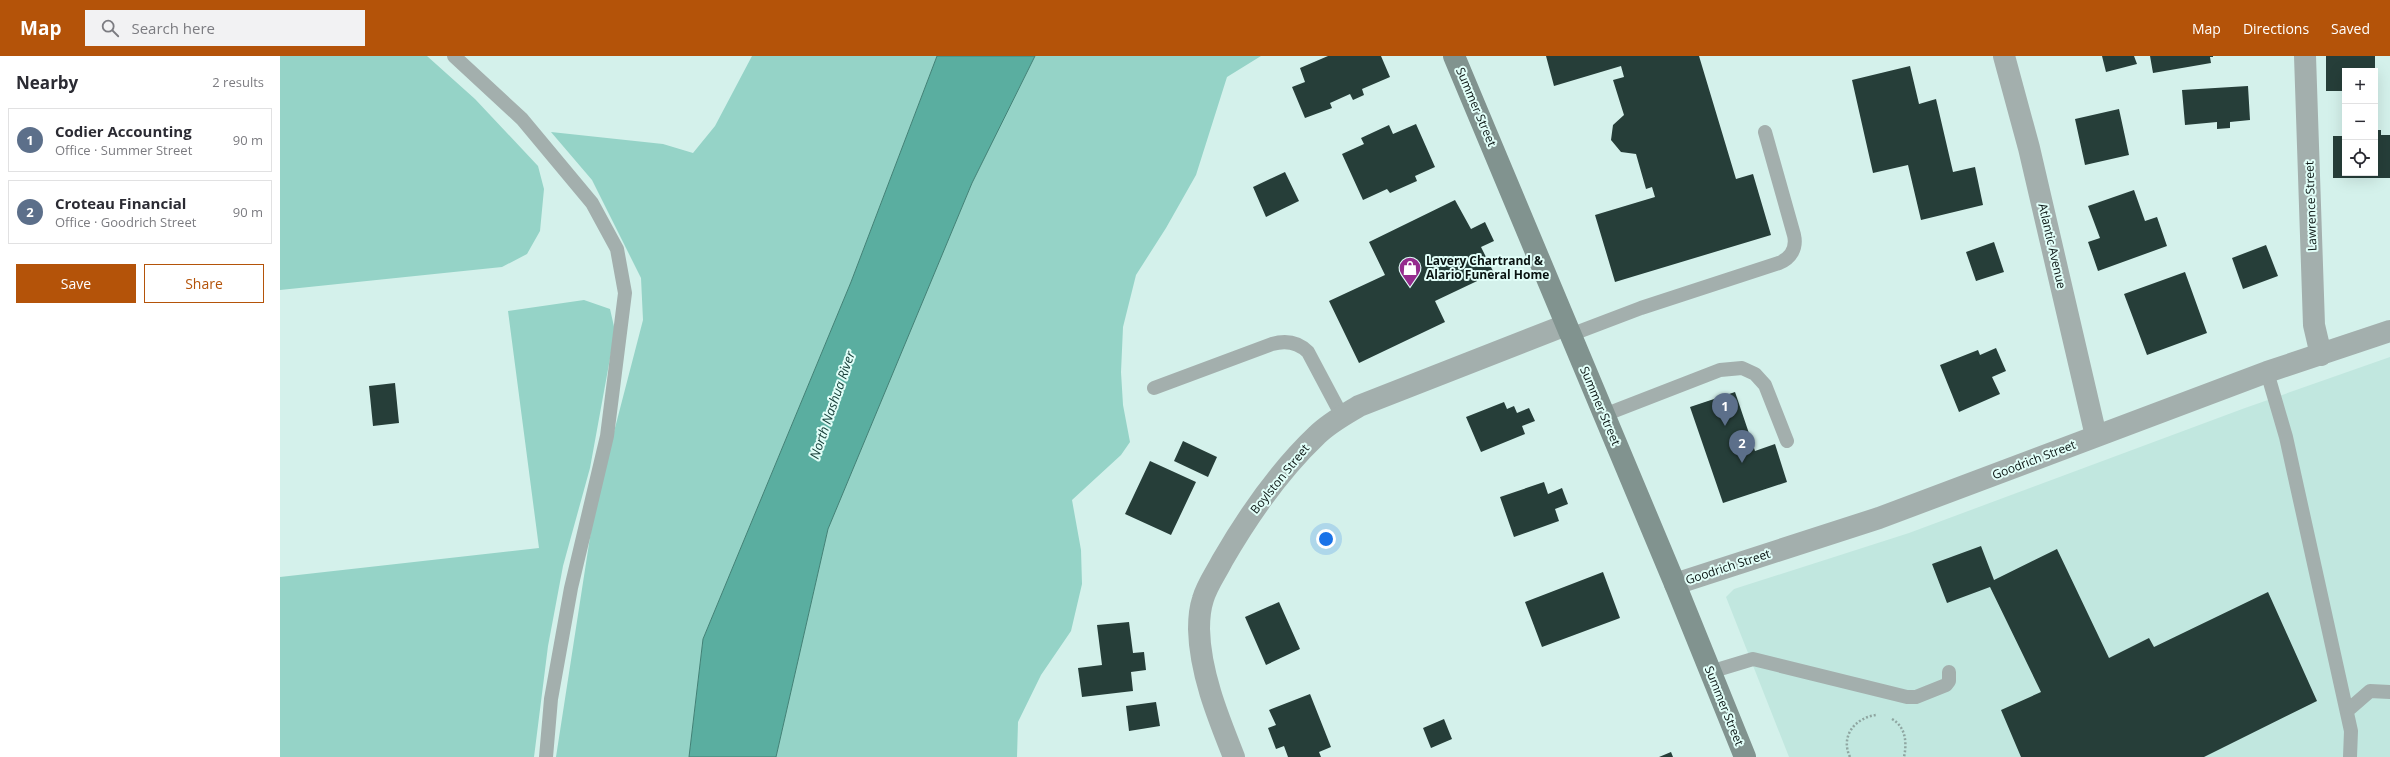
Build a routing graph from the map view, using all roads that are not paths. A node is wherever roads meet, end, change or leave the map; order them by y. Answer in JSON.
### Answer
{"nodes":[{"id":1,"x":454,"y":56,"type":"edge"},
{"id":2,"x":1454,"y":56,"type":"edge"},
{"id":3,"x":2004,"y":56,"type":"edge"},
{"id":4,"x":2305,"y":56,"type":"edge"},
{"id":5,"x":1765,"y":132,"type":"dead end"},
{"id":6,"x":1568,"y":330,"type":"junction"},
{"id":7,"x":2390,"y":331,"type":"edge"},
{"id":8,"x":2321,"y":355,"type":"junction"},
{"id":9,"x":2268,"y":372,"type":"junction"},
{"id":10,"x":1154,"y":388,"type":"dead end"},
{"id":11,"x":1604,"y":415,"type":"junction"},
{"id":12,"x":1342,"y":416,"type":"junction"},
{"id":13,"x":2096,"y":436,"type":"junction"},
{"id":14,"x":1787,"y":441,"type":"dead end"},
{"id":15,"x":1676,"y":584,"type":"junction"},
{"id":16,"x":1710,"y":672,"type":"junction"},
{"id":17,"x":1949,"y":672,"type":"dead end"},
{"id":18,"x":2390,"y":692,"type":"edge"},
{"id":19,"x":2347,"y":712,"type":"junction"},
{"id":20,"x":546,"y":757,"type":"edge"},
{"id":21,"x":1234,"y":757,"type":"edge"},
{"id":22,"x":1746,"y":757,"type":"edge"},
{"id":23,"x":2350,"y":757,"type":"edge"}],
"edges":[{"from":1,"to":20,"type":"lane"},
{"from":2,"to":6,"type":"main road","name":"Summer Street"},
{"from":3,"to":13,"type":"street","name":"Atlantic Avenue"},
{"from":4,"to":8,"type":"street","name":"Lawrence Street"},
{"from":5,"to":6,"type":"lane"},
{"from":6,"to":11,"type":"main road","name":"Summer Street"},
{"from":6,"to":12,"type":"street","name":"Boylston Street"},
{"from":7,"to":8,"type":"street","name":"Goodrich Street"},
{"from":8,"to":9,"type":"street","name":"Goodrich Street"},
{"from":9,"to":13,"type":"street","name":"Goodrich Street"},
{"from":9,"to":19,"type":"lane"},
{"from":10,"to":12,"type":"lane"},
{"from":11,"to":14,"type":"lane"},
{"from":11,"to":15,"type":"main road","name":"Summer Street"},
{"from":12,"to":21,"type":"street","name":"Boylston Street"},
{"from":13,"to":15,"type":"street","name":"Goodrich Street"},
{"from":15,"to":16,"type":"main road","name":"Summer Street"},
{"from":16,"to":17,"type":"lane"},
{"from":16,"to":22,"type":"main road","name":"Summer Street"},
{"from":18,"to":19,"type":"lane"},
{"from":19,"to":23,"type":"lane"}]}
